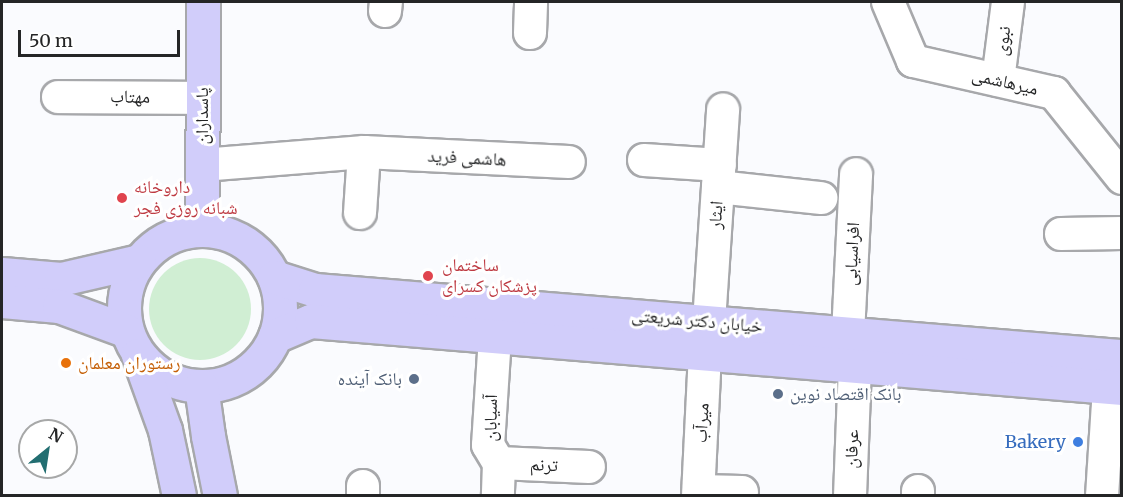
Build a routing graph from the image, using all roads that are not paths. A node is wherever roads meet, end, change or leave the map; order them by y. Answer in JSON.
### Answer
{"nodes":[{"id":1,"x":203,"y":2,"type":"edge"},
{"id":2,"x":531,"y":2,"type":"edge"},
{"id":3,"x":888,"y":2,"type":"edge"},
{"id":4,"x":1008,"y":2,"type":"edge"},
{"id":5,"x":530,"y":33,"type":"dead end"},
{"id":6,"x":998,"y":80,"type":"junction"},
{"id":7,"x":58,"y":97,"type":"dead end"},
{"id":8,"x":202,"y":98,"type":"junction"},
{"id":9,"x":721,"y":108,"type":"dead end"},
{"id":10,"x":364,"y":152,"type":"junction"},
{"id":11,"x":644,"y":160,"type":"dead end"},
{"id":12,"x":569,"y":162,"type":"dead end"},
{"id":13,"x":202,"y":165,"type":"junction"},
{"id":14,"x":856,"y":174,"type":"dead end"},
{"id":15,"x":719,"y":176,"type":"junction"},
{"id":16,"x":1122,"y":178,"type":"edge"},
{"id":17,"x":821,"y":198,"type":"dead end"},
{"id":18,"x":360,"y":213,"type":"dead end"},
{"id":19,"x":202,"y":230,"type":"junction"},
{"id":20,"x":1122,"y":232,"type":"edge"},
{"id":21,"x":1061,"y":234,"type":"dead end"},
{"id":22,"x":139,"y":261,"type":"junction"},
{"id":23,"x":2,"y":274,"type":"edge"},
{"id":24,"x":274,"y":277,"type":"junction"},
{"id":25,"x":2,"y":301,"type":"edge"},
{"id":26,"x":709,"y":322,"type":"junction"},
{"id":27,"x":848,"y":334,"type":"junction"},
{"id":28,"x":275,"y":336,"type":"junction"},
{"id":29,"x":495,"y":337,"type":"junction"},
{"id":30,"x":132,"y":342,"type":"junction"},
{"id":31,"x":705,"y":354,"type":"junction"},
{"id":32,"x":1122,"y":356,"type":"edge"},
{"id":33,"x":855,"y":366,"type":"junction"},
{"id":34,"x":201,"y":386,"type":"junction"},
{"id":35,"x":1115,"y":388,"type":"edge"},
{"id":36,"x":499,"y":463,"type":"junction"},
{"id":37,"x":589,"y":467,"type":"dead end"},
{"id":38,"x":742,"y":492,"type":"dead end"},
{"id":39,"x":698,"y":493,"type":"edge"},
{"id":40,"x":179,"y":495,"type":"edge"},
{"id":41,"x":220,"y":495,"type":"edge"},
{"id":42,"x":498,"y":495,"type":"edge"},
{"id":43,"x":850,"y":495,"type":"edge"},
{"id":44,"x":1102,"y":495,"type":"edge"}],
"edges":[{"from":1,"to":8,"type":"main road","name":"پاسداران"},
{"from":2,"to":5,"type":"street"},
{"from":3,"to":6,"type":"street","name":"میرهاشمی"},
{"from":4,"to":6,"type":"street","name":"نبوی"},
{"from":6,"to":16,"type":"street","name":"میرهاشمی"},
{"from":7,"to":8,"type":"street","name":"مهتاب"},
{"from":8,"to":13,"type":"main road","name":"پاسداران"},
{"from":9,"to":15,"type":"street","name":"ایثار"},
{"from":10,"to":12,"type":"street","name":"هاشمی فرید"},
{"from":10,"to":13,"type":"street","name":"هاشمی فرید"},
{"from":10,"to":18,"type":"street"},
{"from":11,"to":15,"type":"street"},
{"from":13,"to":19,"type":"main road","name":"پاسداران"},
{"from":14,"to":27,"type":"street","name":"افراسیابی"},
{"from":15,"to":17,"type":"street"},
{"from":15,"to":26,"type":"street","name":"ایثار"},
{"from":19,"to":22,"type":"main road"},
{"from":19,"to":24,"type":"main road"},
{"from":20,"to":21,"type":"street"},
{"from":22,"to":23,"type":"main road"},
{"from":22,"to":30,"type":"main road"},
{"from":24,"to":26,"type":"main road","name":"خیابان دکتر شریعتی"},
{"from":24,"to":28,"type":"main road"},
{"from":25,"to":30,"type":"main road"},
{"from":26,"to":27,"type":"main road","name":"خیابان دکتر شریعتی"},
{"from":27,"to":32,"type":"main road","name":"خیابان دکتر شریعتی"},
{"from":28,"to":29,"type":"main road","name":"خیابان دکتر شریعتی"},
{"from":28,"to":34,"type":"main road"},
{"from":29,"to":31,"type":"main road","name":"خیابان دکتر شریعتی"},
{"from":29,"to":36,"type":"street","name":"آسیابان"},
{"from":30,"to":34,"type":"main road"},
{"from":30,"to":40,"type":"main road"},
{"from":31,"to":33,"type":"main road","name":"خیابان دکتر شریعتی"},
{"from":31,"to":39,"type":"street","name":"میرآب"},
{"from":33,"to":35,"type":"main road","name":"خیابان دکتر شریعتی"},
{"from":33,"to":43,"type":"street","name":"عرفان"},
{"from":34,"to":41,"type":"main road"},
{"from":35,"to":44,"type":"street"},
{"from":36,"to":37,"type":"street","name":"ترنم"},
{"from":36,"to":42,"type":"street","name":"آسیابان"},
{"from":38,"to":39,"type":"street","name":"میرآب"}]}
